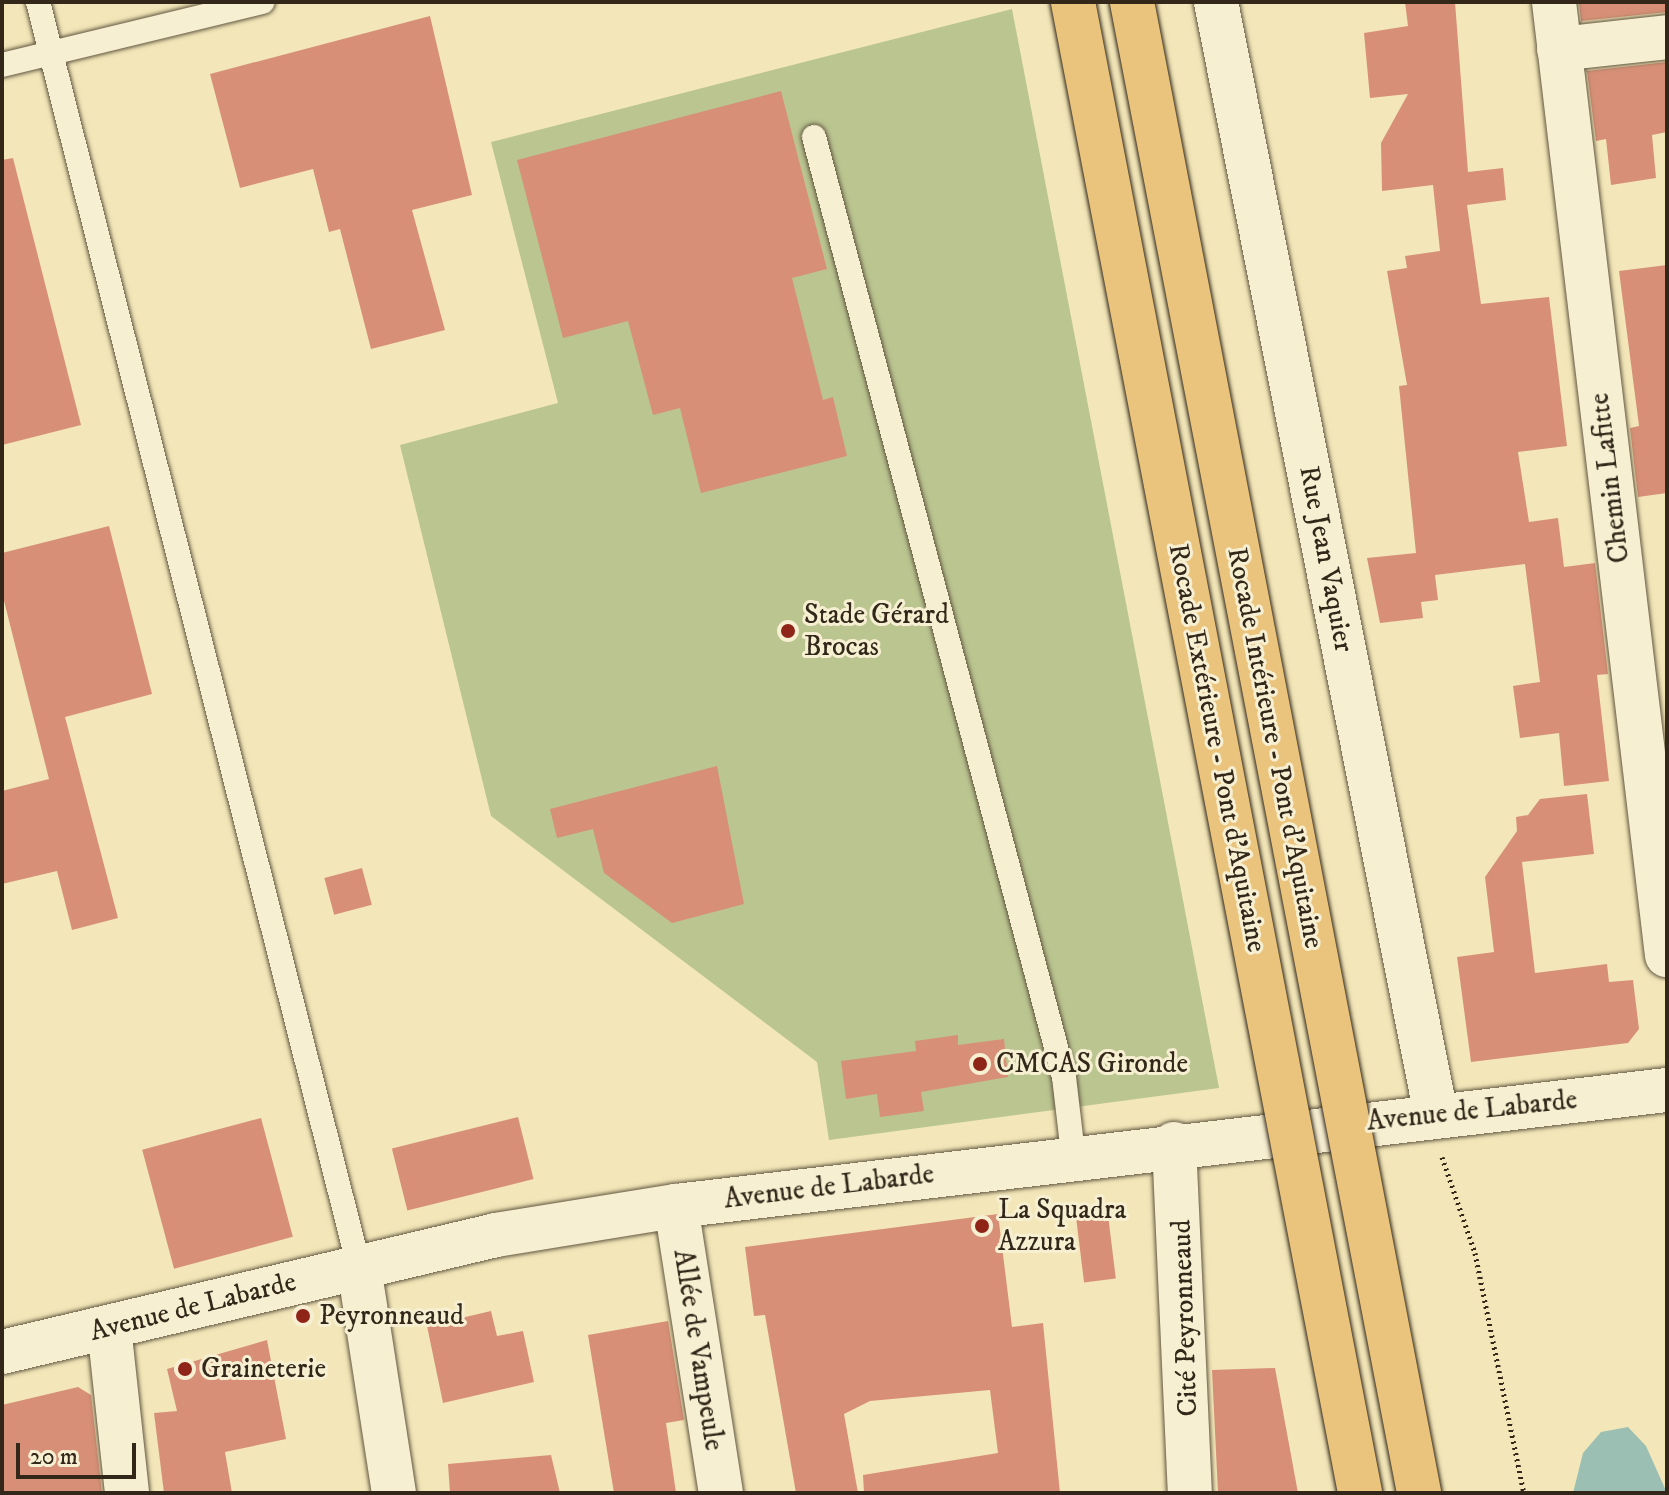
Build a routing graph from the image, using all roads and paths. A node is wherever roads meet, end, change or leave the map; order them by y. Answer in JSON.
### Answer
{"nodes":[{"id":1,"x":38,"y":2,"type":"edge"},
{"id":2,"x":263,"y":2,"type":"edge"},
{"id":3,"x":1073,"y":2,"type":"edge"},
{"id":4,"x":1132,"y":2,"type":"edge"},
{"id":5,"x":1216,"y":2,"type":"edge"},
{"id":6,"x":1554,"y":2,"type":"edge"},
{"id":7,"x":1667,"y":37,"type":"edge"},
{"id":8,"x":1559,"y":49,"type":"junction"},
{"id":9,"x":51,"y":53,"type":"junction"},
{"id":10,"x":2,"y":65,"type":"edge"},
{"id":11,"x":814,"y":137,"type":"dead end"},
{"id":12,"x":1667,"y":955,"type":"edge"},
{"id":13,"x":1667,"y":1090,"type":"edge"},
{"id":14,"x":1436,"y":1115,"type":"junction"},
{"id":15,"x":1174,"y":1144,"type":"junction"},
{"id":16,"x":1073,"y":1154,"type":"junction"},
{"id":17,"x":676,"y":1206,"type":"junction"},
{"id":18,"x":359,"y":1267,"type":"junction"},
{"id":19,"x":109,"y":1327,"type":"junction"},
{"id":20,"x":2,"y":1352,"type":"edge"},
{"id":21,"x":127,"y":1493,"type":"edge"},
{"id":22,"x":394,"y":1493,"type":"edge"},
{"id":23,"x":721,"y":1493,"type":"edge"},
{"id":24,"x":1190,"y":1493,"type":"edge"},
{"id":25,"x":1360,"y":1493,"type":"edge"},
{"id":26,"x":1419,"y":1493,"type":"edge"},
{"id":27,"x":1524,"y":1493,"type":"edge"}],
"edges":[{"from":1,"to":9,"type":"lane"},
{"from":2,"to":9,"type":"lane"},
{"from":3,"to":25,"type":"highway","name":"Rocade Extérieure - Pont d'Aquitaine","bridge":true},
{"from":4,"to":26,"type":"highway","name":"Rocade Intérieure - Pont d'Aquitaine","bridge":true},
{"from":5,"to":14,"type":"street","name":"Rue Jean Vaquier"},
{"from":6,"to":8,"type":"street","name":"Chemin Lafitte"},
{"from":7,"to":8,"type":"street"},
{"from":8,"to":12,"type":"street","name":"Chemin Lafitte"},
{"from":9,"to":10,"type":"lane"},
{"from":9,"to":18,"type":"lane"},
{"from":11,"to":16,"type":"lane"},
{"from":13,"to":14,"type":"street","name":"Avenue de Labarde"},
{"from":14,"to":15,"type":"street","name":"Avenue de Labarde"},
{"from":14,"to":27,"type":"path"},
{"from":15,"to":16,"type":"street","name":"Avenue de Labarde"},
{"from":15,"to":24,"type":"street","name":"Cité Peyronneaud"},
{"from":16,"to":17,"type":"street","name":"Avenue de Labarde"},
{"from":17,"to":18,"type":"street","name":"Avenue de Labarde"},
{"from":17,"to":23,"type":"street","name":"Allée de Vampeule"},
{"from":18,"to":19,"type":"street","name":"Avenue de Labarde"},
{"from":18,"to":22,"type":"street"},
{"from":19,"to":20,"type":"street","name":"Avenue de Labarde"},
{"from":19,"to":21,"type":"street"}]}
